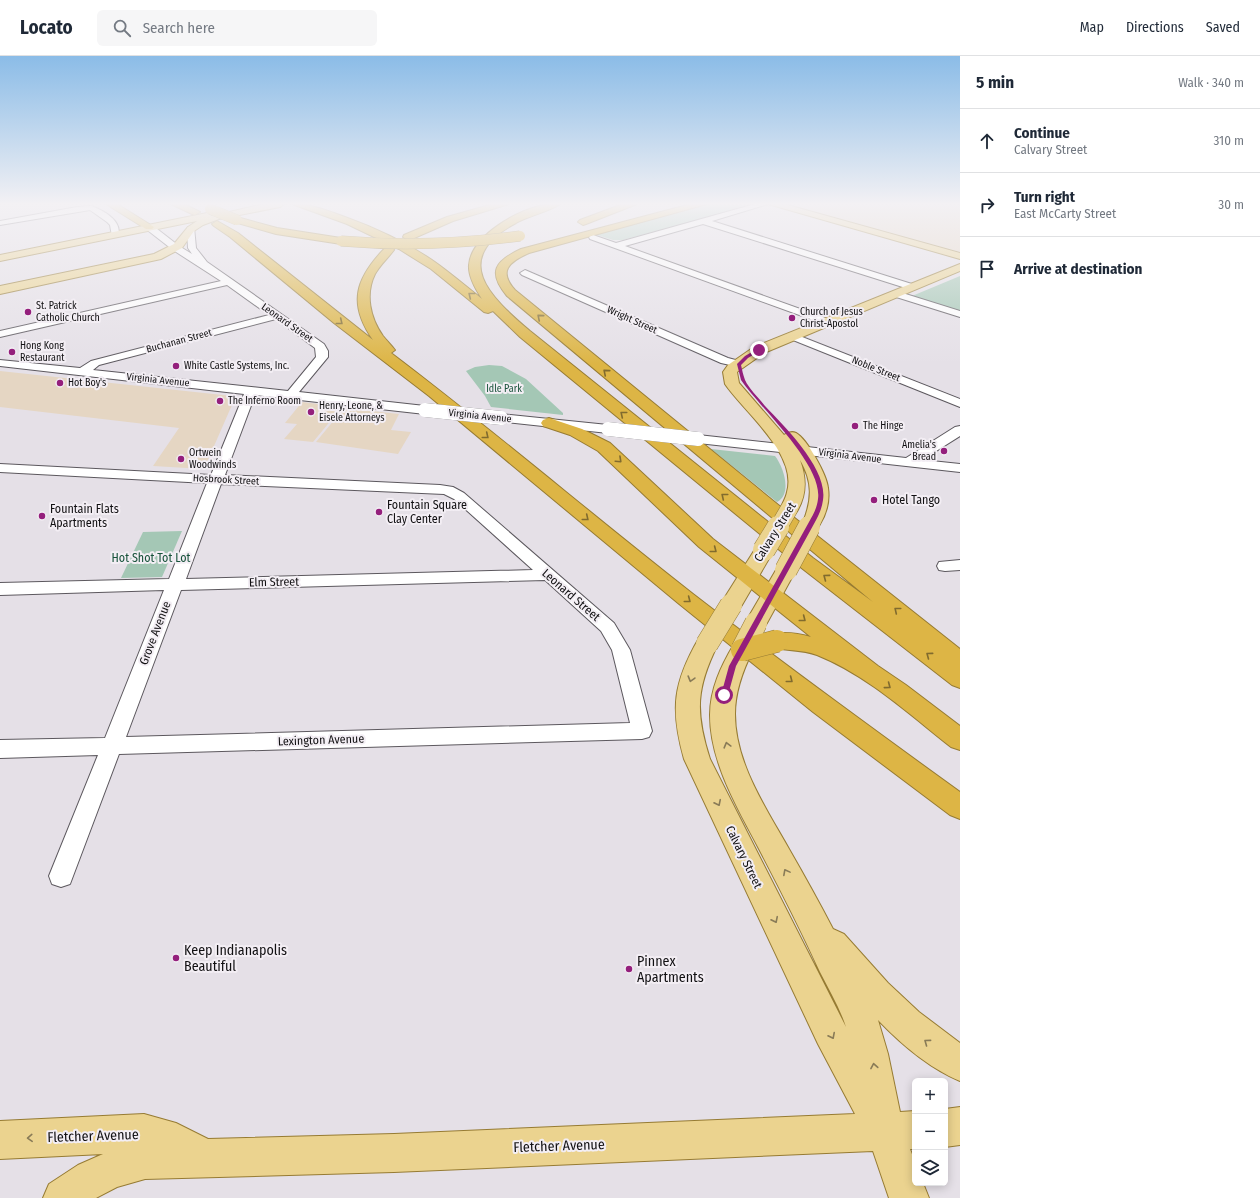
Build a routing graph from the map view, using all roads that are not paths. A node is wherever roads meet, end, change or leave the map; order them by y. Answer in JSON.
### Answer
{"nodes":[{"id":1,"x":154,"y":257,"type":"edge"},
{"id":2,"x":192,"y":257,"type":"edge"},
{"id":3,"x":199,"y":257,"type":"edge"},
{"id":4,"x":261,"y":257,"type":"edge"},
{"id":5,"x":382,"y":257,"type":"edge"},
{"id":6,"x":420,"y":257,"type":"edge"},
{"id":7,"x":475,"y":257,"type":"edge"},
{"id":8,"x":513,"y":257,"type":"edge"},
{"id":9,"x":650,"y":257,"type":"edge"},
{"id":10,"x":828,"y":257,"type":"edge"},
{"id":11,"x":205,"y":265,"type":"junction"},
{"id":12,"x":960,"y":267,"type":"edge"},
{"id":13,"x":525,"y":273,"type":"dead end"},
{"id":14,"x":227,"y":282,"type":"junction"},
{"id":15,"x":912,"y":287,"type":"junction"},
{"id":16,"x":0,"y":290,"type":"edge"},
{"id":17,"x":896,"y":294,"type":"junction"},
{"id":18,"x":960,"y":314,"type":"edge"},
{"id":19,"x":277,"y":316,"type":"junction"},
{"id":20,"x":827,"y":322,"type":"junction"},
{"id":21,"x":1,"y":332,"type":"edge"},
{"id":22,"x":525,"y":334,"type":"junction"},
{"id":23,"x":792,"y":336,"type":"junction"},
{"id":24,"x":0,"y":363,"type":"edge"},
{"id":25,"x":739,"y":364,"type":"junction"},
{"id":26,"x":83,"y":372,"type":"junction"},
{"id":27,"x":251,"y":390,"type":"junction"},
{"id":28,"x":291,"y":395,"type":"junction"},
{"id":29,"x":429,"y":401,"type":"junction"},
{"id":30,"x":960,"y":402,"type":"edge"},
{"id":31,"x":548,"y":423,"type":"junction"},
{"id":32,"x":960,"y":430,"type":"edge"},
{"id":33,"x":794,"y":450,"type":"junction"},
{"id":34,"x":906,"y":463,"type":"junction"},
{"id":35,"x":0,"y":468,"type":"edge"},
{"id":36,"x":960,"y":468,"type":"edge"},
{"id":37,"x":216,"y":479,"type":"junction"},
{"id":38,"x":451,"y":491,"type":"joint"},
{"id":39,"x":549,"y":575,"type":"junction"},
{"id":40,"x":747,"y":576,"type":"junction"},
{"id":41,"x":175,"y":585,"type":"junction"},
{"id":42,"x":0,"y":589,"type":"edge"},
{"id":43,"x":772,"y":594,"type":"junction"},
{"id":44,"x":737,"y":658,"type":"junction"},
{"id":45,"x":960,"y":661,"type":"edge"},
{"id":46,"x":868,"y":670,"type":"junction"},
{"id":47,"x":960,"y":679,"type":"edge"},
{"id":48,"x":642,"y":731,"type":"joint"},
{"id":49,"x":960,"y":740,"type":"edge"},
{"id":50,"x":111,"y":746,"type":"junction"},
{"id":51,"x":0,"y":749,"type":"edge"},
{"id":52,"x":960,"y":807,"type":"edge"},
{"id":53,"x":61,"y":876,"type":"dead end"},
{"id":54,"x":812,"y":920,"type":"junction"},
{"id":55,"x":960,"y":1063,"type":"edge"},
{"id":56,"x":960,"y":1126,"type":"edge"},
{"id":57,"x":948,"y":1128,"type":"edge"},
{"id":58,"x":900,"y":1131,"type":"edge"},
{"id":59,"x":0,"y":1140,"type":"edge"},
{"id":60,"x":204,"y":1158,"type":"junction"},
{"id":61,"x":63,"y":1198,"type":"edge"},
{"id":62,"x":909,"y":1198,"type":"edge"}],
"edges":[{"from":1,"to":16,"type":"main road"},
{"from":2,"to":11,"type":"street","name":"Leonard Street"},
{"from":3,"to":11,"type":"street","name":"Leonard Street"},
{"from":4,"to":29,"type":"highway","one_way":true},
{"from":5,"to":29,"type":"highway"},
{"from":22,"to":6,"type":"highway","one_way":true},
{"from":7,"to":22,"type":"highway"},
{"from":45,"to":8,"type":"highway","one_way":true},
{"from":9,"to":20,"type":"street"},
{"from":10,"to":15,"type":"street"},
{"from":11,"to":14,"type":"street","name":"Leonard Street"},
{"from":12,"to":15,"type":"main road"},
{"from":13,"to":25,"type":"street","name":"Wright Street"},
{"from":14,"to":19,"type":"street","name":"Leonard Street"},
{"from":14,"to":21,"type":"street"},
{"from":15,"to":17,"type":"main road"},
{"from":17,"to":18,"type":"street"},
{"from":17,"to":20,"type":"main road"},
{"from":19,"to":26,"type":"street","name":"Buchanan Street"},
{"from":19,"to":28,"type":"street","name":"Leonard Street"},
{"from":20,"to":23,"type":"main road"},
{"from":47,"to":22,"type":"highway","one_way":true},
{"from":23,"to":25,"type":"main road"},
{"from":23,"to":30,"type":"street","name":"Noble Street"},
{"from":24,"to":26,"type":"street","name":"Virginia Avenue"},
{"from":25,"to":33,"type":"main road","name":"Calvary Street"},
{"from":26,"to":27,"type":"street","name":"Virginia Avenue"},
{"from":27,"to":28,"type":"street","name":"Virginia Avenue"},
{"from":27,"to":37,"type":"street","name":"Grove Avenue"},
{"from":28,"to":29,"type":"street","name":"Virginia Avenue"},
{"from":29,"to":31,"type":"street","name":"Virginia Avenue","bridge":true},
{"from":29,"to":52,"type":"highway","one_way":true},
{"from":31,"to":33,"type":"street","name":"Virginia Avenue","bridge":true},
{"from":31,"to":40,"type":"highway","one_way":true},
{"from":32,"to":34,"type":"street"},
{"from":33,"to":34,"type":"street","name":"Virginia Avenue"},
{"from":33,"to":40,"type":"main road","name":"Calvary Street","bridge":true},
{"from":33,"to":43,"type":"main road","name":"Calvary Street","bridge":true},
{"from":34,"to":36,"type":"street","name":"Virginia Avenue"},
{"from":35,"to":37,"type":"street","name":"Hosbrook Street"},
{"from":37,"to":38,"type":"street","name":"Hosbrook Street"},
{"from":37,"to":41,"type":"street","name":"Grove Avenue"},
{"from":38,"to":39,"type":"street","name":"Leonard Street"},
{"from":39,"to":41,"type":"street","name":"Elm Street"},
{"from":39,"to":48,"type":"street","name":"Leonard Street"},
{"from":40,"to":43,"type":"highway"},
{"from":40,"to":58,"type":"main road","name":"Calvary Street","one_way":true,"bridge":true},
{"from":41,"to":42,"type":"street","name":"Elm Street"},
{"from":41,"to":50,"type":"street","name":"Grove Avenue"},
{"from":43,"to":44,"type":"main road","name":"Calvary Street","bridge":true},
{"from":43,"to":46,"type":"highway","one_way":true},
{"from":44,"to":46,"type":"highway","bridge":true},
{"from":54,"to":44,"type":"main road","name":"Calvary Street","one_way":true},
{"from":46,"to":49,"type":"highway","one_way":true},
{"from":48,"to":50,"type":"street","name":"Lexington Avenue"},
{"from":50,"to":51,"type":"street","name":"Lexington Avenue"},
{"from":50,"to":53,"type":"street","name":"Grove Avenue"},
{"from":55,"to":54,"type":"main road","one_way":true},
{"from":58,"to":54,"type":"main road","name":"Calvary Street","one_way":true},
{"from":56,"to":57,"type":"main road"},
{"from":58,"to":60,"type":"main road","name":"Fletcher Avenue"},
{"from":58,"to":62,"type":"main road","name":"Calvary Street"},
{"from":60,"to":59,"type":"main road","name":"Fletcher Avenue","one_way":true},
{"from":60,"to":61,"type":"main road","name":"Fletcher Avenue"}]}
